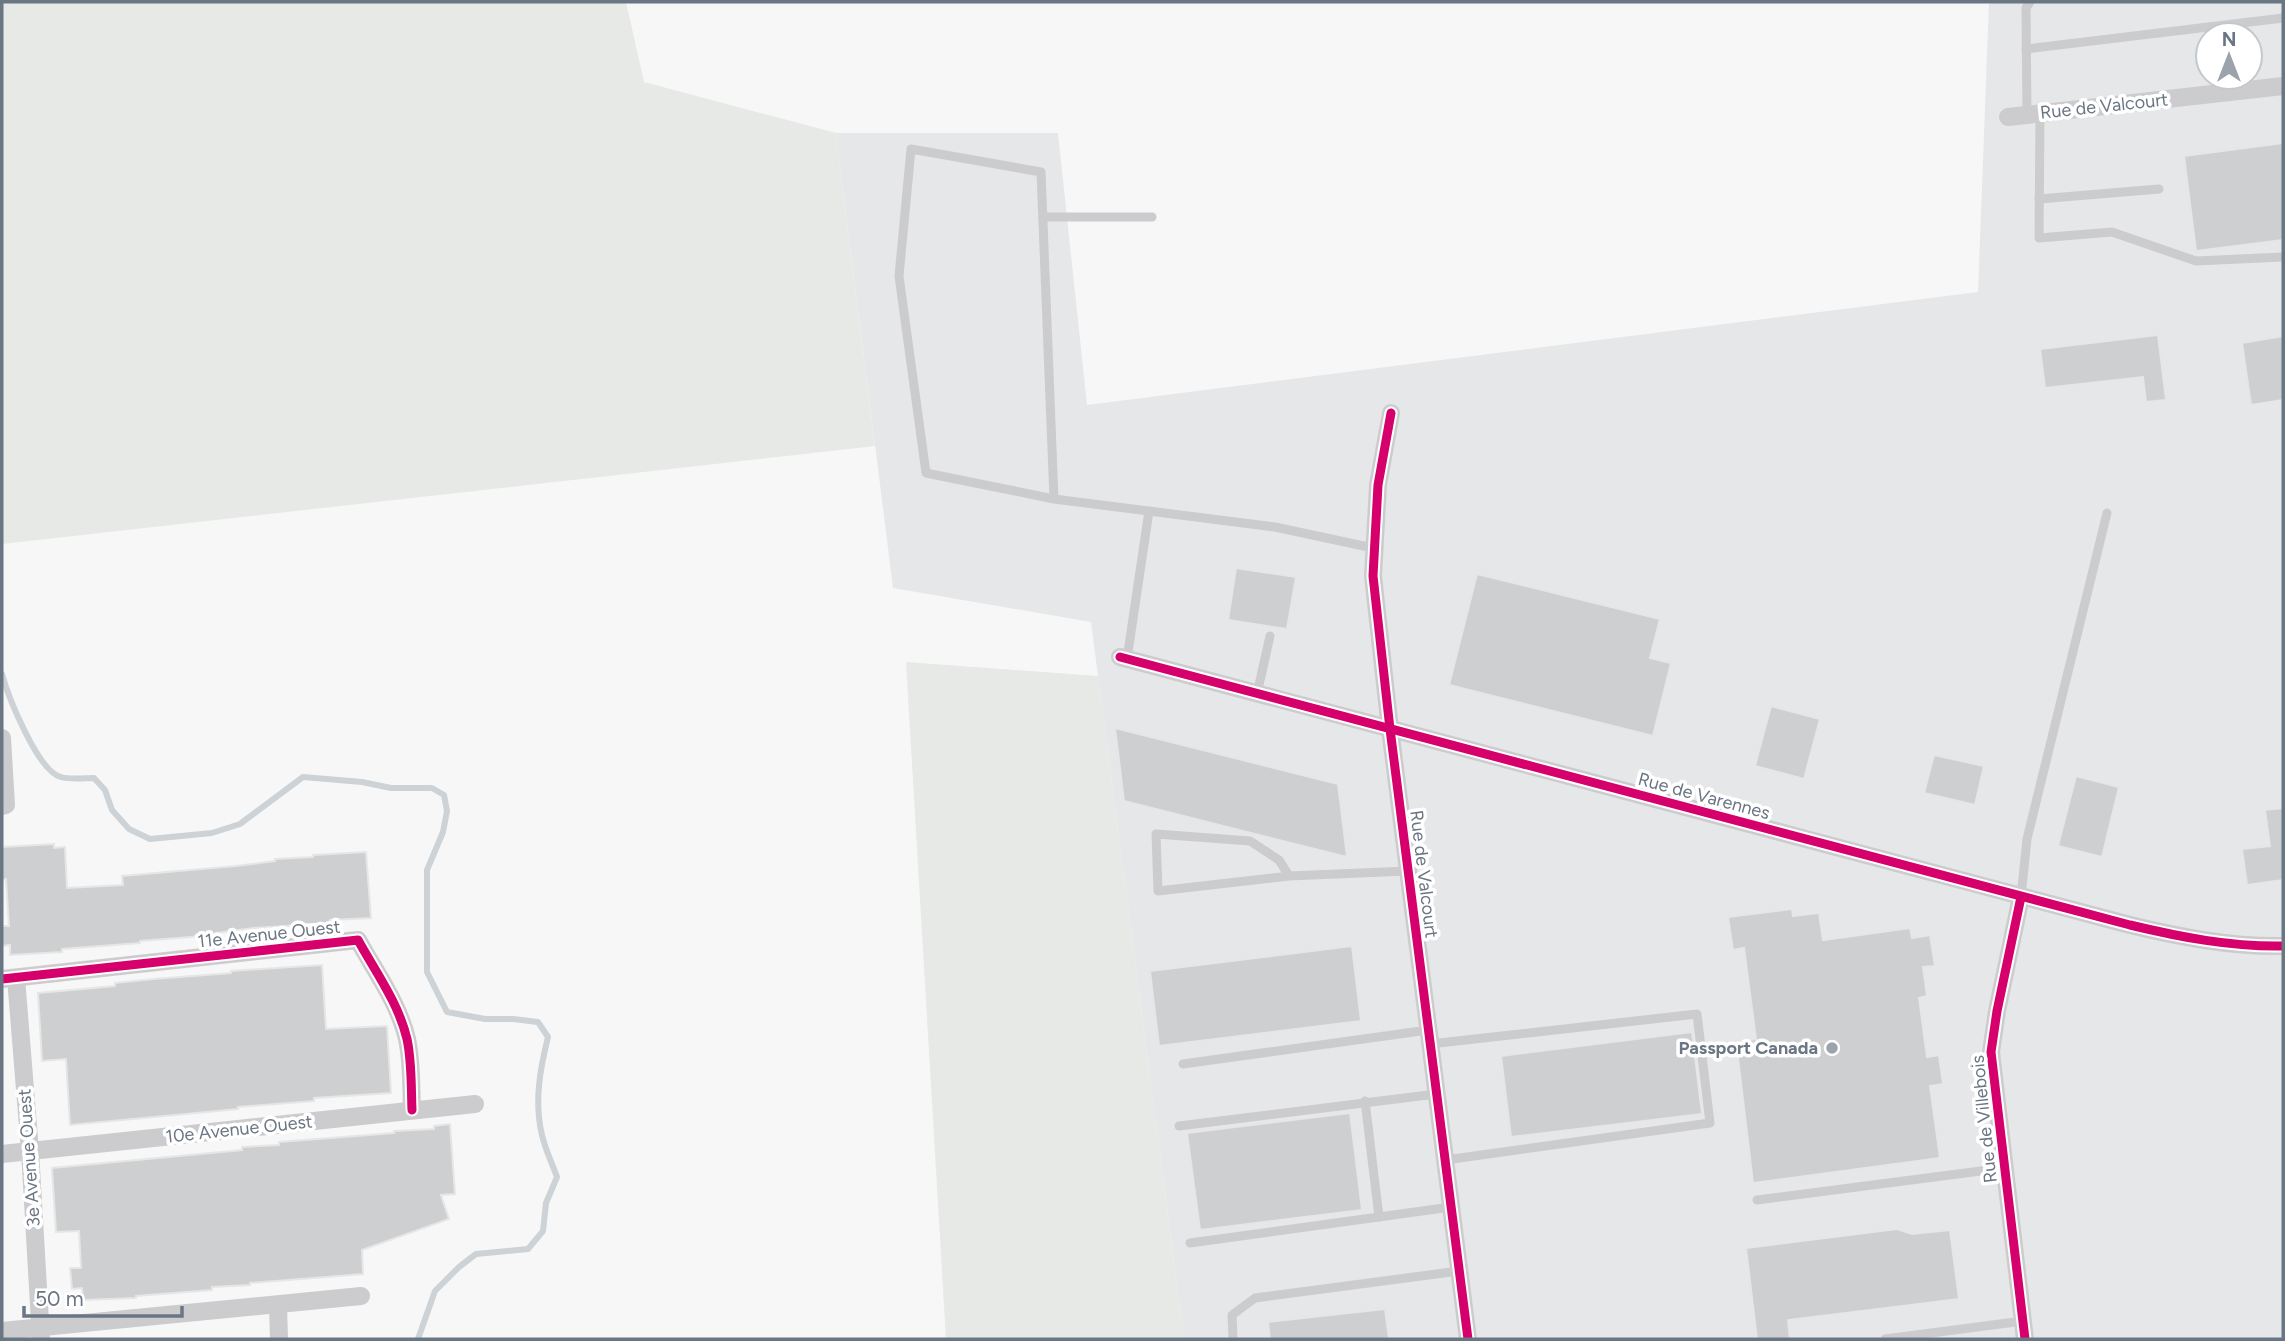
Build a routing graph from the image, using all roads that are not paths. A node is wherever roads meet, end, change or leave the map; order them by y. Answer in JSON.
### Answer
{"nodes":[{"id":1,"x":2030,"y":2,"type":"edge"},
{"id":2,"x":2283,"y":18,"type":"edge"},
{"id":3,"x":2026,"y":49,"type":"junction"},
{"id":4,"x":2283,"y":86,"type":"edge"},
{"id":5,"x":2034,"y":114,"type":"junction"},
{"id":6,"x":2008,"y":117,"type":"dead end"},
{"id":7,"x":2159,"y":189,"type":"dead end"},
{"id":8,"x":2039,"y":199,"type":"junction"},
{"id":9,"x":1043,"y":217,"type":"junction"},
{"id":10,"x":1152,"y":217,"type":"dead end"},
{"id":11,"x":2283,"y":257,"type":"edge"},
{"id":12,"x":1391,"y":413,"type":"dead end"},
{"id":13,"x":1054,"y":499,"type":"junction"},
{"id":14,"x":1149,"y":511,"type":"junction"},
{"id":15,"x":2108,"y":513,"type":"dead end"},
{"id":16,"x":1373,"y":548,"type":"junction"},
{"id":17,"x":1270,"y":636,"type":"dead end"},
{"id":18,"x":1123,"y":658,"type":"joint"},
{"id":19,"x":1257,"y":694,"type":"junction"},
{"id":20,"x":1390,"y":729,"type":"junction"},
{"id":21,"x":2,"y":738,"type":"edge"},
{"id":22,"x":4,"y":805,"type":"edge"},
{"id":23,"x":1408,"y":871,"type":"junction"},
{"id":24,"x":1289,"y":876,"type":"junction"},
{"id":25,"x":2021,"y":897,"type":"junction"},
{"id":26,"x":2283,"y":946,"type":"edge"},
{"id":27,"x":9,"y":978,"type":"edge"},
{"id":28,"x":1429,"y":1037,"type":"junction"},
{"id":29,"x":1183,"y":1064,"type":"dead end"},
{"id":30,"x":1436,"y":1094,"type":"junction"},
{"id":31,"x":1365,"y":1101,"type":"junction"},
{"id":32,"x":475,"y":1104,"type":"dead end"},
{"id":33,"x":412,"y":1110,"type":"junction"},
{"id":34,"x":1179,"y":1126,"type":"dead end"},
{"id":35,"x":30,"y":1151,"type":"junction"},
{"id":36,"x":2,"y":1154,"type":"edge"},
{"id":37,"x":1445,"y":1160,"type":"junction"},
{"id":38,"x":2004,"y":1168,"type":"junction"},
{"id":39,"x":1757,"y":1200,"type":"dead end"},
{"id":40,"x":1451,"y":1207,"type":"junction"},
{"id":41,"x":1379,"y":1217,"type":"junction"},
{"id":42,"x":1190,"y":1243,"type":"dead end"},
{"id":43,"x":1459,"y":1271,"type":"junction"},
{"id":44,"x":361,"y":1296,"type":"dead end"},
{"id":45,"x":278,"y":1305,"type":"junction"},
{"id":46,"x":2023,"y":1321,"type":"junction"},
{"id":47,"x":2,"y":1331,"type":"edge"},
{"id":48,"x":41,"y":1333,"type":"edge"},
{"id":49,"x":279,"y":1339,"type":"edge"},
{"id":50,"x":1233,"y":1339,"type":"edge"},
{"id":51,"x":1468,"y":1339,"type":"edge"},
{"id":52,"x":1885,"y":1339,"type":"edge"},
{"id":53,"x":2025,"y":1339,"type":"edge"}],
"edges":[{"from":1,"to":3,"type":"lane"},
{"from":2,"to":3,"type":"lane"},
{"from":3,"to":5,"type":"lane"},
{"from":4,"to":5,"type":"street","name":"Rue de Valcourt"},
{"from":5,"to":6,"type":"street","name":"Rue de Valcourt"},
{"from":5,"to":8,"type":"lane"},
{"from":7,"to":8,"type":"lane"},
{"from":8,"to":11,"type":"lane"},
{"from":9,"to":10,"type":"lane"},
{"from":9,"to":13,"type":"lane"},
{"from":9,"to":13,"type":"lane"},
{"from":12,"to":16,"type":"street","name":"Rue de Valcourt"},
{"from":13,"to":14,"type":"lane"},
{"from":14,"to":16,"type":"lane"},
{"from":14,"to":18,"type":"lane"},
{"from":15,"to":25,"type":"lane"},
{"from":16,"to":20,"type":"street","name":"Rue de Valcourt"},
{"from":17,"to":19,"type":"lane"},
{"from":18,"to":19,"type":"street","name":"Rue de Varennes"},
{"from":19,"to":20,"type":"street","name":"Rue de Varennes"},
{"from":20,"to":23,"type":"street","name":"Rue de Valcourt"},
{"from":20,"to":25,"type":"street","name":"Rue de Varennes"},
{"from":21,"to":22,"type":"street"},
{"from":23,"to":24,"type":"lane"},
{"from":23,"to":28,"type":"street","name":"Rue de Valcourt"},
{"from":24,"to":24,"type":"lane"},
{"from":25,"to":26,"type":"street","name":"Rue de Varennes"},
{"from":25,"to":38,"type":"street","name":"Rue de Villebois"},
{"from":27,"to":33,"type":"street","name":"11e Avenue Ouest"},
{"from":27,"to":35,"type":"street","name":"3e Avenue Ouest"},
{"from":28,"to":29,"type":"lane"},
{"from":28,"to":30,"type":"street","name":"Rue de Valcourt"},
{"from":28,"to":37,"type":"lane"},
{"from":30,"to":31,"type":"lane"},
{"from":30,"to":37,"type":"street","name":"Rue de Valcourt"},
{"from":31,"to":34,"type":"lane"},
{"from":31,"to":41,"type":"lane"},
{"from":32,"to":33,"type":"street","name":"10e Avenue Ouest"},
{"from":33,"to":35,"type":"street","name":"10e Avenue Ouest"},
{"from":35,"to":36,"type":"street","name":"10e Avenue Ouest"},
{"from":35,"to":48,"type":"street","name":"3e Avenue Ouest"},
{"from":37,"to":40,"type":"street","name":"Rue de Valcourt"},
{"from":38,"to":39,"type":"lane"},
{"from":38,"to":46,"type":"street","name":"Rue de Villebois"},
{"from":40,"to":41,"type":"lane"},
{"from":40,"to":43,"type":"street","name":"Rue de Valcourt"},
{"from":41,"to":42,"type":"lane"},
{"from":43,"to":50,"type":"lane"},
{"from":43,"to":51,"type":"street","name":"Rue de Valcourt"},
{"from":44,"to":45,"type":"street"},
{"from":45,"to":48,"type":"street"},
{"from":45,"to":49,"type":"street"},
{"from":46,"to":52,"type":"lane"},
{"from":46,"to":53,"type":"street","name":"Rue de Villebois"},
{"from":47,"to":48,"type":"street"}]}
